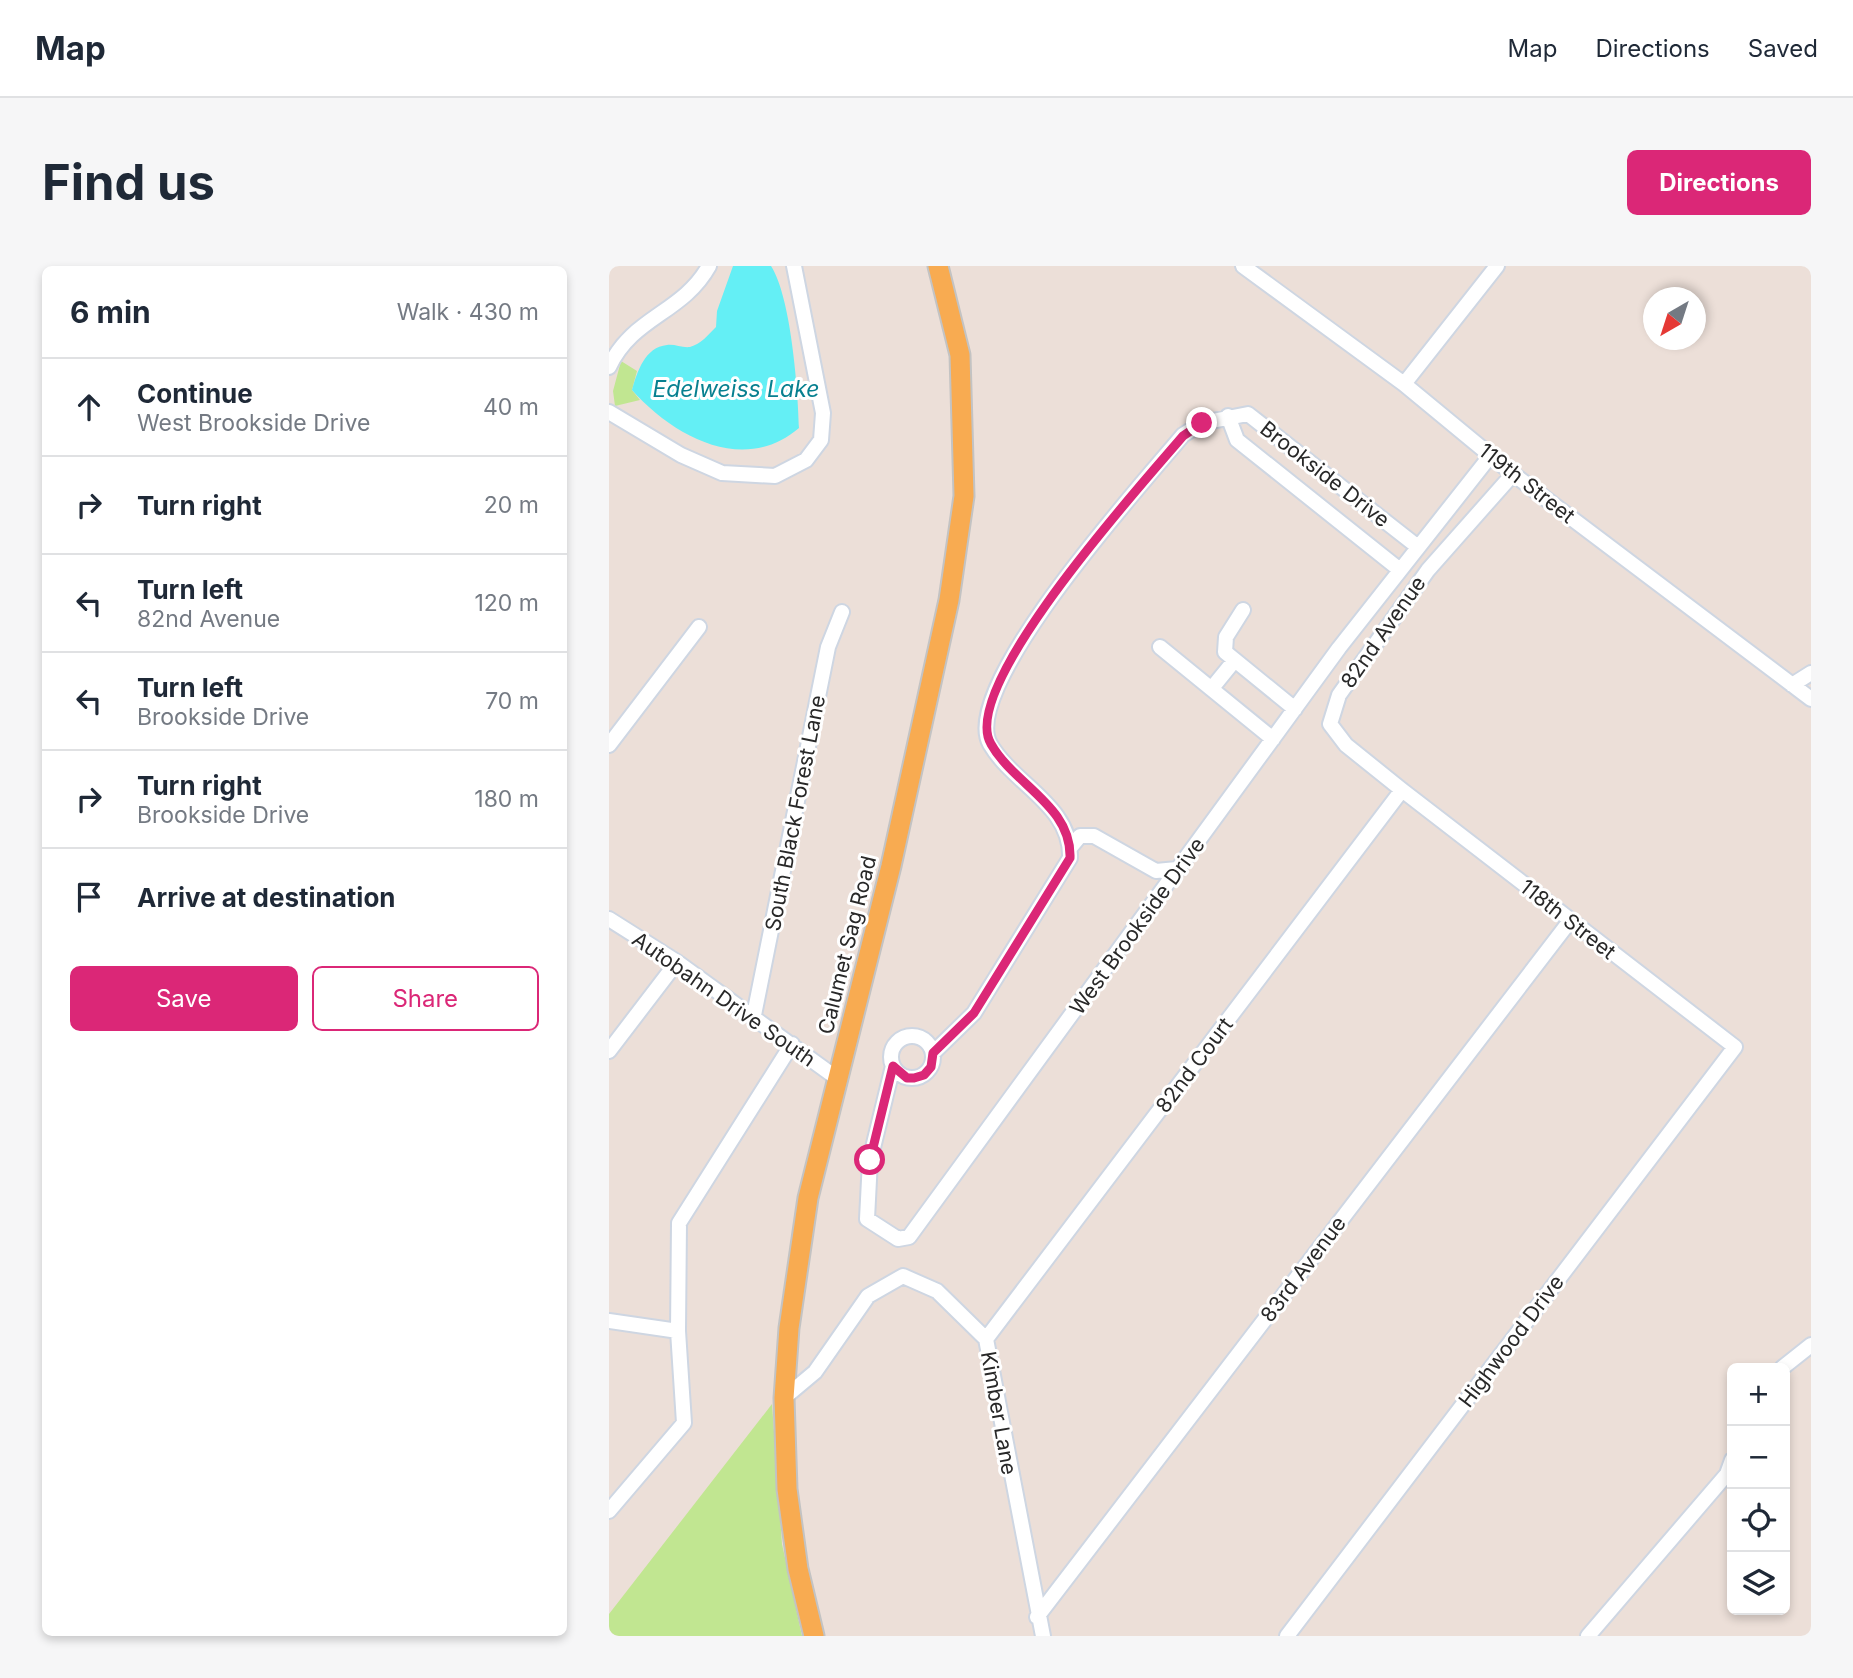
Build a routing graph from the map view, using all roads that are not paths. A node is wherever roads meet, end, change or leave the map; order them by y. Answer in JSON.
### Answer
{"nodes":[{"id":1,"x":709,"y":266,"type":"edge"},
{"id":2,"x":794,"y":266,"type":"edge"},
{"id":3,"x":938,"y":266,"type":"edge"},
{"id":4,"x":1243,"y":266,"type":"edge"},
{"id":5,"x":1497,"y":266,"type":"edge"},
{"id":6,"x":609,"y":367,"type":"edge"},
{"id":7,"x":1404,"y":384,"type":"junction"},
{"id":8,"x":609,"y":412,"type":"edge"},
{"id":9,"x":1227,"y":416,"type":"junction"},
{"id":10,"x":1491,"y":455,"type":"junction"},
{"id":11,"x":1513,"y":474,"type":"junction"},
{"id":12,"x":1418,"y":547,"type":"junction"},
{"id":13,"x":1400,"y":570,"type":"junction"},
{"id":14,"x":1243,"y":610,"type":"dead end"},
{"id":15,"x":842,"y":612,"type":"dead end"},
{"id":16,"x":699,"y":627,"type":"dead end"},
{"id":17,"x":1160,"y":647,"type":"dead end"},
{"id":18,"x":1234,"y":661,"type":"junction"},
{"id":19,"x":1811,"y":673,"type":"edge"},
{"id":20,"x":1792,"y":685,"type":"junction"},
{"id":21,"x":1212,"y":688,"type":"junction"},
{"id":22,"x":1811,"y":699,"type":"edge"},
{"id":23,"x":1295,"y":709,"type":"junction"},
{"id":24,"x":1273,"y":738,"type":"junction"},
{"id":25,"x":609,"y":745,"type":"edge"},
{"id":26,"x":1402,"y":790,"type":"junction"},
{"id":27,"x":1070,"y":848,"type":"junction"},
{"id":28,"x":1177,"y":869,"type":"junction"},
{"id":29,"x":609,"y":919,"type":"edge"},
{"id":30,"x":1570,"y":921,"type":"junction"},
{"id":31,"x":677,"y":962,"type":"junction"},
{"id":32,"x":754,"y":1016,"type":"junction"},
{"id":33,"x":792,"y":1044,"type":"junction"},
{"id":34,"x":1735,"y":1047,"type":"joint"},
{"id":35,"x":609,"y":1051,"type":"edge"},
{"id":36,"x":933,"y":1053,"type":"junction"},
{"id":37,"x":893,"y":1066,"type":"junction"},
{"id":38,"x":838,"y":1079,"type":"junction"},
{"id":39,"x":609,"y":1321,"type":"edge"},
{"id":40,"x":678,"y":1331,"type":"junction"},
{"id":41,"x":986,"y":1339,"type":"junction"},
{"id":42,"x":1811,"y":1345,"type":"edge"},
{"id":43,"x":1788,"y":1363,"type":"edge"},
{"id":44,"x":784,"y":1398,"type":"junction"},
{"id":45,"x":1727,"y":1474,"type":"edge"},
{"id":46,"x":609,"y":1511,"type":"edge"},
{"id":47,"x":1037,"y":1616,"type":"junction"},
{"id":48,"x":814,"y":1636,"type":"edge"},
{"id":49,"x":1043,"y":1636,"type":"edge"},
{"id":50,"x":1287,"y":1636,"type":"edge"},
{"id":51,"x":1588,"y":1636,"type":"edge"}],
"edges":[{"from":1,"to":6,"type":"street"},
{"from":2,"to":8,"type":"street"},
{"from":3,"to":38,"type":"main road","name":"Calumet Sag Road"},
{"from":4,"to":7,"type":"street","name":"119th Street"},
{"from":5,"to":7,"type":"street"},
{"from":7,"to":10,"type":"street","name":"119th Street"},
{"from":9,"to":12,"type":"street","name":"Brookside Drive"},
{"from":9,"to":13,"type":"street","name":"Brookside Drive"},
{"from":9,"to":27,"type":"street"},
{"from":10,"to":11,"type":"street","name":"119th Street"},
{"from":10,"to":12,"type":"street","name":"West Brookside Drive"},
{"from":11,"to":20,"type":"street","name":"119th Street"},
{"from":11,"to":26,"type":"street","name":"82nd Avenue"},
{"from":12,"to":13,"type":"street","name":"West Brookside Drive"},
{"from":13,"to":23,"type":"street","name":"West Brookside Drive"},
{"from":14,"to":18,"type":"street"},
{"from":15,"to":32,"type":"street","name":"South Black Forest Lane"},
{"from":16,"to":25,"type":"street"},
{"from":17,"to":21,"type":"street"},
{"from":18,"to":21,"type":"street"},
{"from":18,"to":23,"type":"street"},
{"from":19,"to":20,"type":"street"},
{"from":20,"to":22,"type":"street","name":"119th Street"},
{"from":21,"to":24,"type":"street"},
{"from":23,"to":24,"type":"street","name":"West Brookside Drive"},
{"from":24,"to":28,"type":"street","name":"West Brookside Drive"},
{"from":26,"to":30,"type":"street","name":"118th Street"},
{"from":26,"to":41,"type":"street","name":"82nd Court"},
{"from":27,"to":28,"type":"street"},
{"from":27,"to":36,"type":"street"},
{"from":28,"to":37,"type":"street","name":"West Brookside Drive"},
{"from":29,"to":31,"type":"street","name":"Autobahn Drive South"},
{"from":30,"to":34,"type":"street","name":"118th Street"},
{"from":30,"to":47,"type":"street","name":"83rd Avenue"},
{"from":31,"to":32,"type":"street","name":"Autobahn Drive South"},
{"from":31,"to":35,"type":"street"},
{"from":32,"to":33,"type":"street","name":"Autobahn Drive South"},
{"from":33,"to":38,"type":"street","name":"Autobahn Drive South"},
{"from":33,"to":40,"type":"street"},
{"from":34,"to":50,"type":"street","name":"Highwood Drive"},
{"from":36,"to":37,"type":"street"},
{"from":36,"to":37,"type":"street"},
{"from":38,"to":44,"type":"main road","name":"Calumet Sag Road"},
{"from":39,"to":40,"type":"street"},
{"from":40,"to":46,"type":"street"},
{"from":41,"to":44,"type":"street","name":"Kimber Lane"},
{"from":41,"to":47,"type":"street","name":"Kimber Lane"},
{"from":42,"to":43,"type":"street"},
{"from":44,"to":48,"type":"main road","name":"Calumet Sag Road"},
{"from":45,"to":51,"type":"street"},
{"from":47,"to":49,"type":"street","name":"Kimber Lane"}]}
